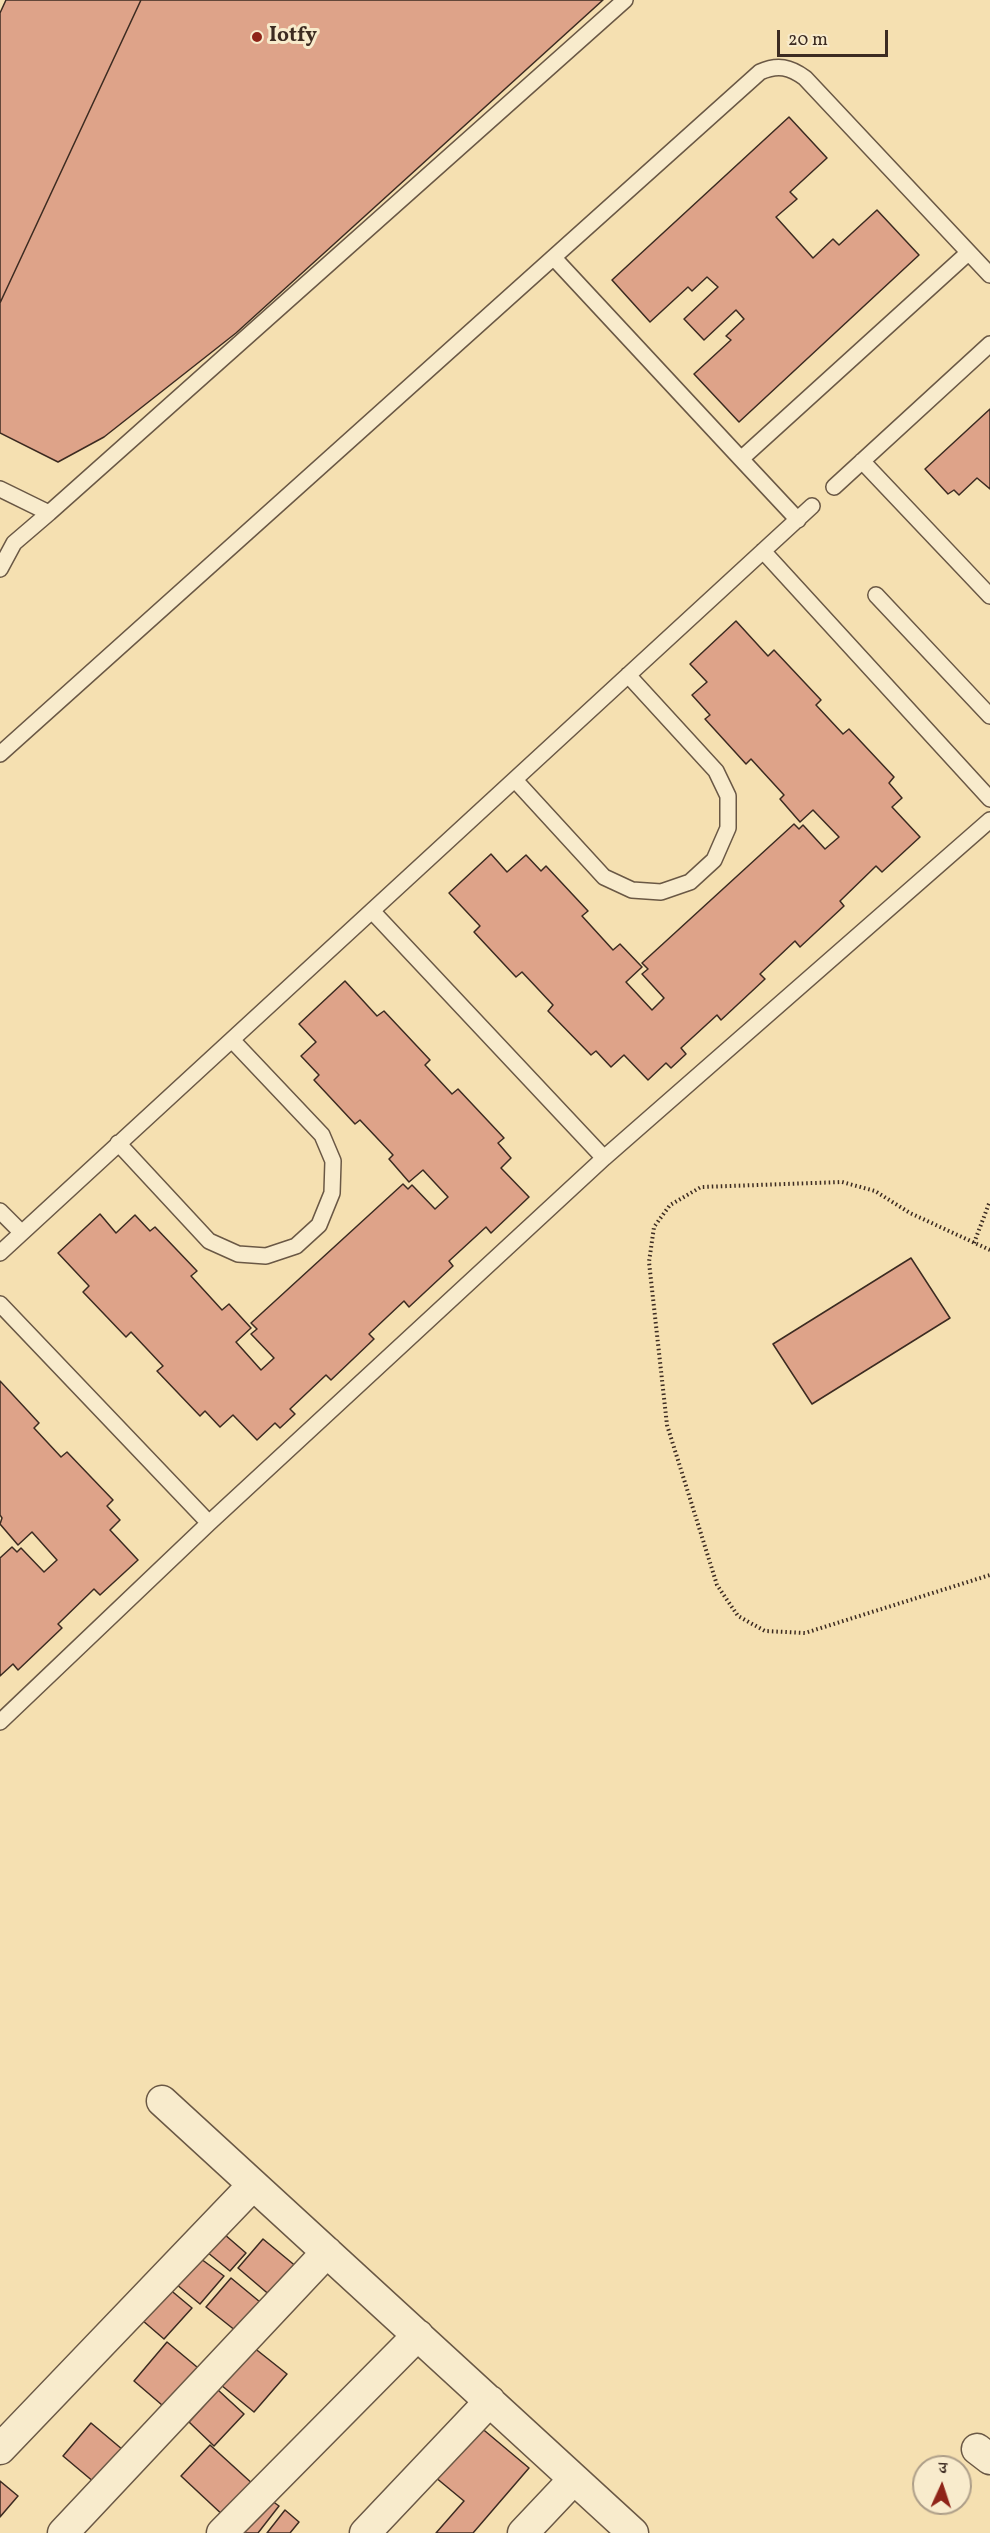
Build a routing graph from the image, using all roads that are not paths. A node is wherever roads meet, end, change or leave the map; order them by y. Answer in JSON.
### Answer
{"nodes":[{"id":1,"x":625,"y":0,"type":"edge"},
{"id":2,"x":968,"y":253,"type":"junction"},
{"id":3,"x":554,"y":258,"type":"junction"},
{"id":4,"x":990,"y":275,"type":"edge"},
{"id":5,"x":990,"y":344,"type":"edge"},
{"id":6,"x":741,"y":459,"type":"junction"},
{"id":7,"x":862,"y":461,"type":"junction"},
{"id":8,"x":834,"y":487,"type":"dead end"},
{"id":9,"x":0,"y":489,"type":"edge"},
{"id":10,"x":812,"y":506,"type":"dead end"},
{"id":11,"x":49,"y":513,"type":"junction"},
{"id":12,"x":798,"y":520,"type":"junction"},
{"id":13,"x":763,"y":551,"type":"junction"},
{"id":14,"x":0,"y":569,"type":"edge"},
{"id":15,"x":876,"y":595,"type":"dead end"},
{"id":16,"x":990,"y":596,"type":"edge"},
{"id":17,"x":628,"y":675,"type":"junction"},
{"id":18,"x":990,"y":716,"type":"edge"},
{"id":19,"x":0,"y":754,"type":"edge"},
{"id":20,"x":515,"y":780,"type":"junction"},
{"id":21,"x":990,"y":799,"type":"edge"},
{"id":22,"x":990,"y":820,"type":"edge"},
{"id":23,"x":372,"y":911,"type":"junction"},
{"id":24,"x":232,"y":1040,"type":"junction"},
{"id":25,"x":118,"y":1143,"type":"junction"},
{"id":26,"x":604,"y":1158,"type":"junction"},
{"id":27,"x":0,"y":1211,"type":"edge"},
{"id":28,"x":21,"y":1232,"type":"junction"},
{"id":29,"x":0,"y":1253,"type":"edge"},
{"id":30,"x":0,"y":1304,"type":"edge"},
{"id":31,"x":209,"y":1523,"type":"junction"},
{"id":32,"x":0,"y":1722,"type":"edge"},
{"id":33,"x":162,"y":2101,"type":"dead end"},
{"id":34,"x":254,"y":2185,"type":"junction"},
{"id":35,"x":327,"y":2252,"type":"junction"},
{"id":36,"x":418,"y":2336,"type":"junction"},
{"id":37,"x":490,"y":2401,"type":"junction"},
{"id":38,"x":0,"y":2449,"type":"edge"},
{"id":39,"x":574,"y":2479,"type":"junction"},
{"id":40,"x":63,"y":2533,"type":"edge"},
{"id":41,"x":222,"y":2533,"type":"edge"},
{"id":42,"x":365,"y":2533,"type":"edge"},
{"id":43,"x":523,"y":2533,"type":"edge"},
{"id":44,"x":633,"y":2533,"type":"edge"}],
"edges":[{"from":1,"to":11,"type":"lane"},
{"from":2,"to":3,"type":"lane"},
{"from":2,"to":4,"type":"lane"},
{"from":2,"to":6,"type":"lane"},
{"from":3,"to":6,"type":"lane"},
{"from":3,"to":19,"type":"lane"},
{"from":5,"to":7,"type":"lane"},
{"from":6,"to":12,"type":"lane"},
{"from":7,"to":8,"type":"lane"},
{"from":7,"to":16,"type":"lane"},
{"from":9,"to":11,"type":"lane"},
{"from":10,"to":12,"type":"lane"},
{"from":11,"to":14,"type":"lane"},
{"from":12,"to":13,"type":"lane"},
{"from":13,"to":17,"type":"lane"},
{"from":13,"to":21,"type":"lane"},
{"from":15,"to":18,"type":"lane"},
{"from":17,"to":20,"type":"lane"},
{"from":17,"to":20,"type":"lane"},
{"from":20,"to":23,"type":"lane"},
{"from":22,"to":26,"type":"lane"},
{"from":23,"to":24,"type":"lane"},
{"from":23,"to":26,"type":"lane"},
{"from":24,"to":25,"type":"lane"},
{"from":24,"to":25,"type":"lane"},
{"from":25,"to":28,"type":"lane"},
{"from":26,"to":31,"type":"lane"},
{"from":27,"to":28,"type":"lane"},
{"from":28,"to":29,"type":"lane"},
{"from":30,"to":31,"type":"lane"},
{"from":31,"to":32,"type":"lane"},
{"from":33,"to":34,"type":"street"},
{"from":34,"to":35,"type":"street"},
{"from":34,"to":38,"type":"street"},
{"from":35,"to":36,"type":"street"},
{"from":35,"to":40,"type":"street"},
{"from":36,"to":37,"type":"street"},
{"from":36,"to":41,"type":"street"},
{"from":37,"to":39,"type":"street"},
{"from":37,"to":42,"type":"street"},
{"from":39,"to":43,"type":"street"},
{"from":39,"to":44,"type":"street"}]}
